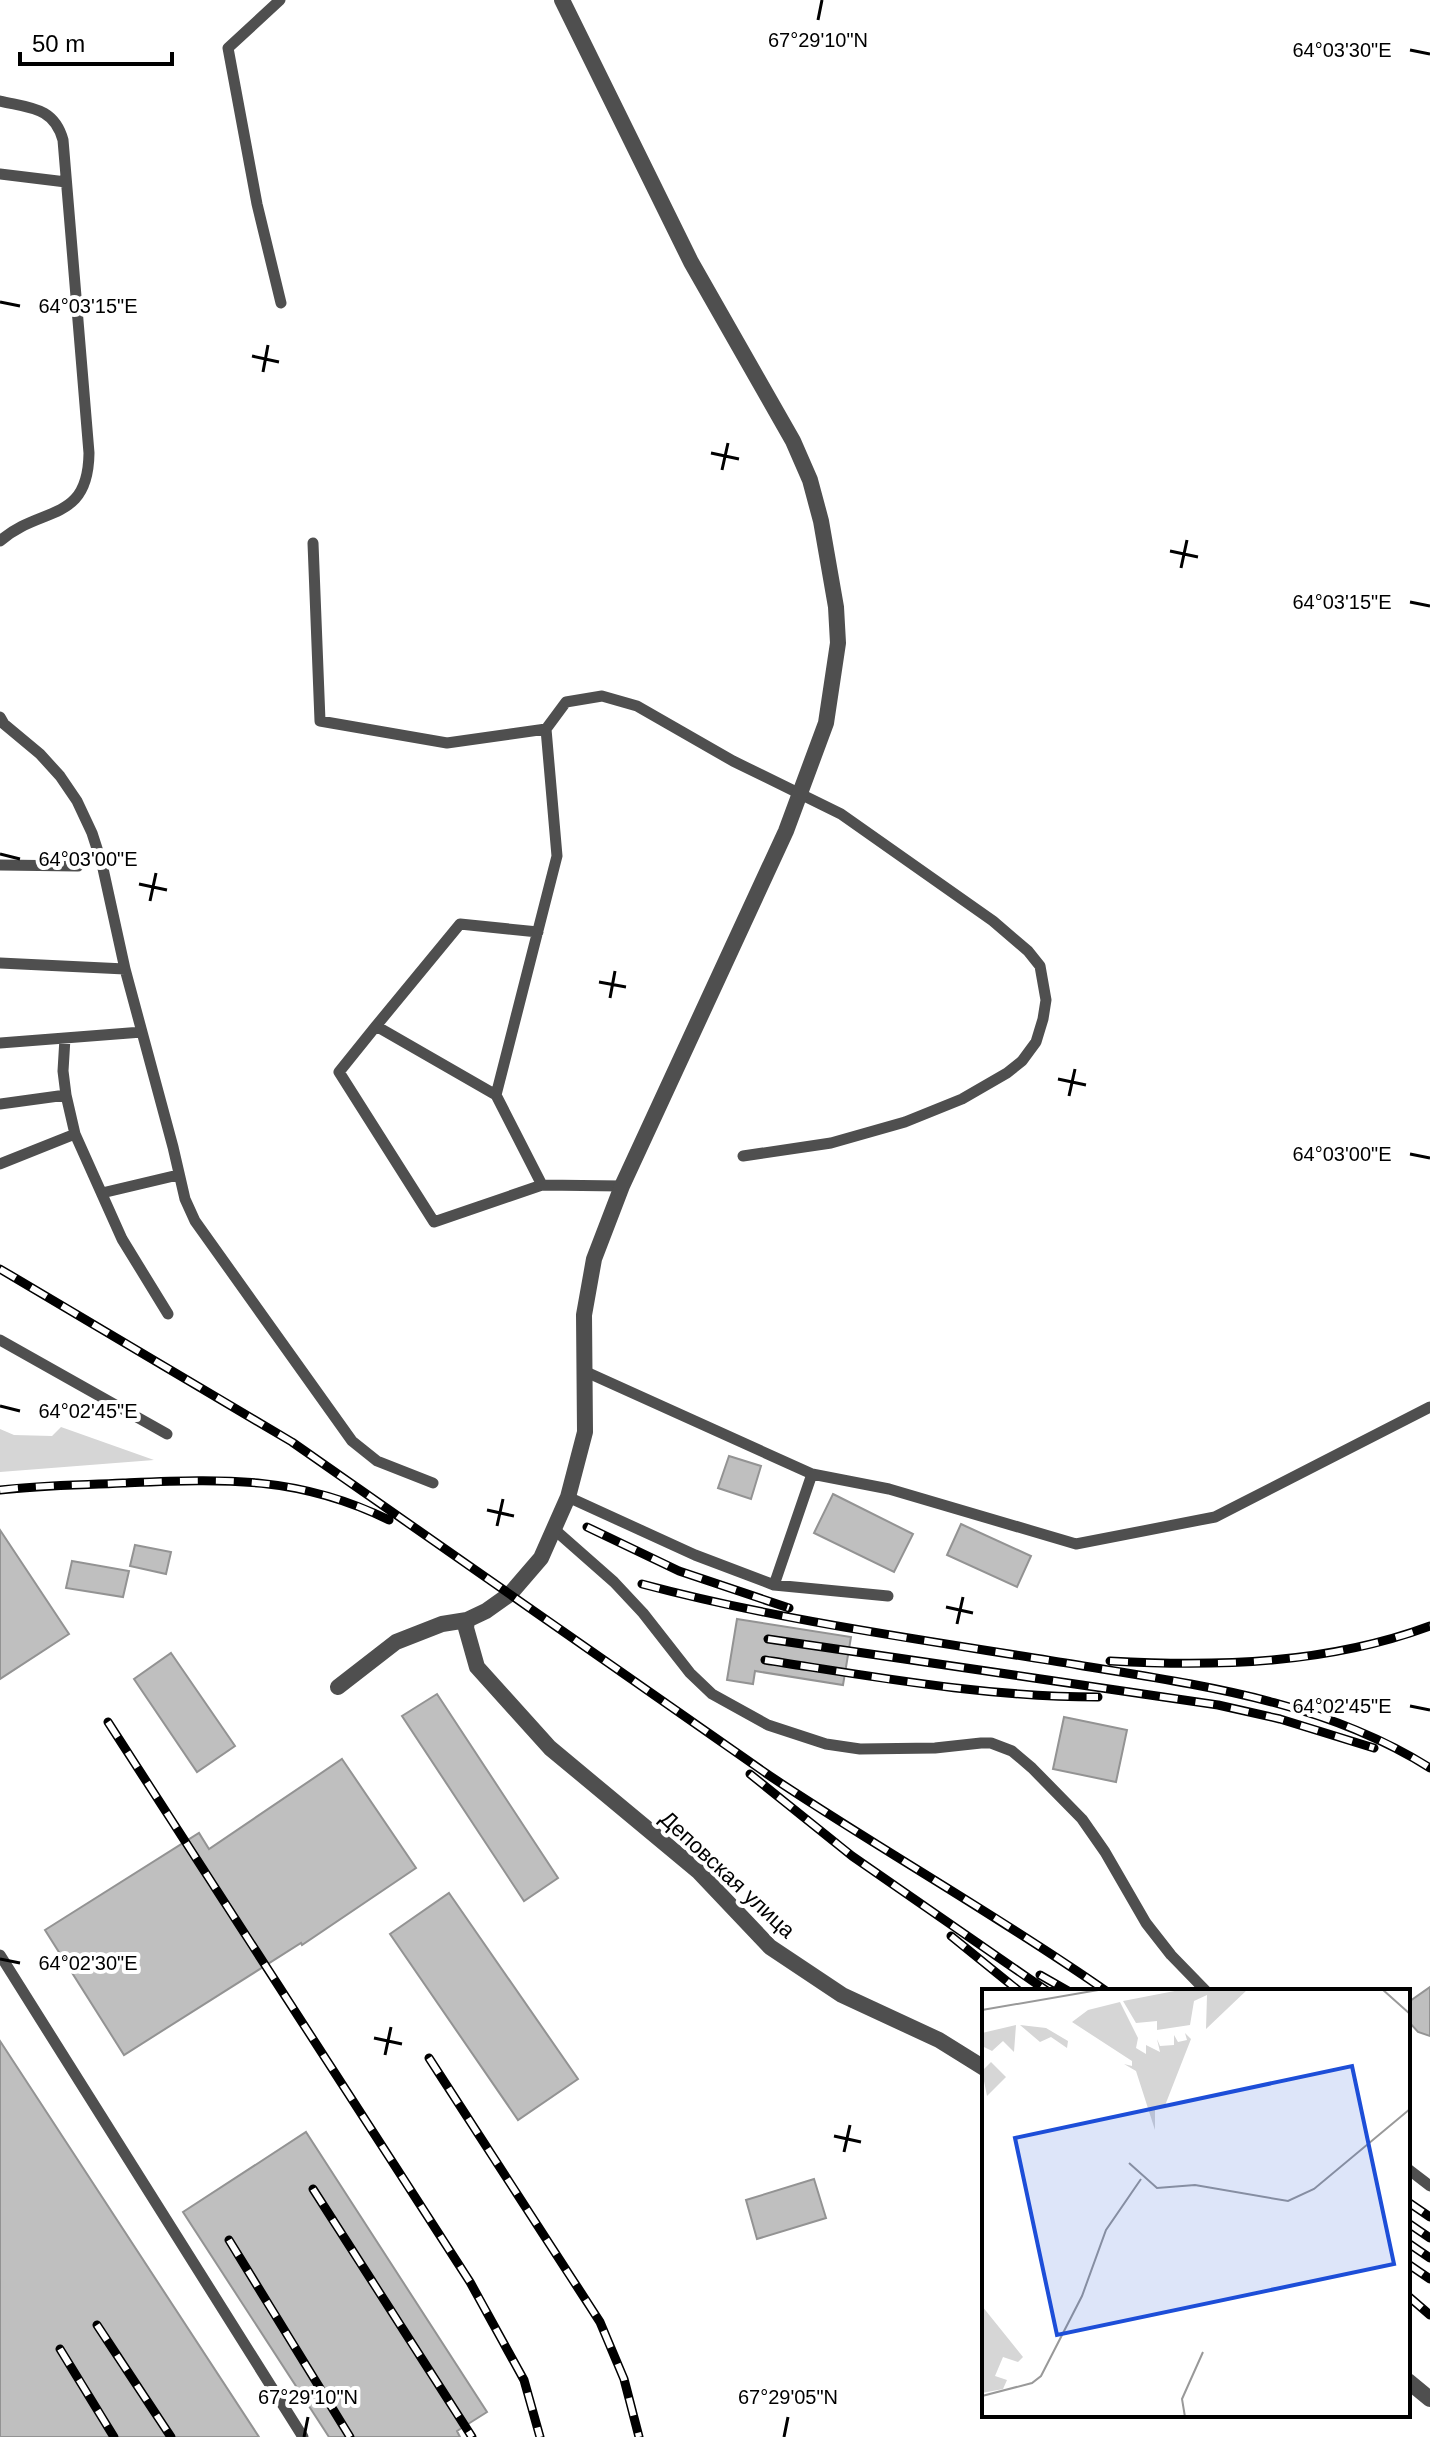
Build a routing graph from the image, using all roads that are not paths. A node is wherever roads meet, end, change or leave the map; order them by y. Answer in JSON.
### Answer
{"nodes":[{"id":1,"x":280,"y":0,"type":"edge"},
{"id":2,"x":562,"y":0,"type":"edge"},
{"id":3,"x":0,"y":101,"type":"edge"},
{"id":4,"x":0,"y":174,"type":"edge"},
{"id":5,"x":66,"y":182,"type":"junction"},
{"id":6,"x":281,"y":303,"type":"dead end"},
{"id":7,"x":0,"y":541,"type":"edge"},
{"id":8,"x":313,"y":543,"type":"dead end"},
{"id":9,"x":0,"y":717,"type":"edge"},
{"id":10,"x":546,"y":729,"type":"junction"},
{"id":11,"x":0,"y":733,"type":"edge"},
{"id":12,"x":17,"y":733,"type":"junction"},
{"id":13,"x":802,"y":795,"type":"junction"},
{"id":14,"x":0,"y":865,"type":"edge"},
{"id":15,"x":78,"y":866,"type":"dead end"},
{"id":16,"x":538,"y":932,"type":"junction"},
{"id":17,"x":0,"y":963,"type":"edge"},
{"id":18,"x":125,"y":969,"type":"junction"},
{"id":19,"x":376,"y":1026,"type":"junction"},
{"id":20,"x":142,"y":1032,"type":"junction"},
{"id":21,"x":65,"y":1038,"type":"junction"},
{"id":22,"x":0,"y":1043,"type":"edge"},
{"id":23,"x":66,"y":1095,"type":"junction"},
{"id":24,"x":496,"y":1095,"type":"junction"},
{"id":25,"x":0,"y":1104,"type":"edge"},
{"id":26,"x":75,"y":1134,"type":"junction"},
{"id":27,"x":743,"y":1156,"type":"dead end"},
{"id":28,"x":0,"y":1164,"type":"edge"},
{"id":29,"x":178,"y":1175,"type":"junction"},
{"id":30,"x":542,"y":1185,"type":"junction"},
{"id":31,"x":622,"y":1186,"type":"junction"},
{"id":32,"x":102,"y":1193,"type":"junction"},
{"id":33,"x":168,"y":1314,"type":"dead end"},
{"id":34,"x":0,"y":1340,"type":"edge"},
{"id":35,"x":584,"y":1371,"type":"junction"},
{"id":36,"x":1430,"y":1407,"type":"edge"},
{"id":37,"x":167,"y":1434,"type":"dead end"},
{"id":38,"x":812,"y":1474,"type":"junction"},
{"id":39,"x":433,"y":1483,"type":"dead end"},
{"id":40,"x":568,"y":1497,"type":"junction"},
{"id":41,"x":555,"y":1530,"type":"junction"},
{"id":42,"x":774,"y":1585,"type":"junction"},
{"id":43,"x":888,"y":1596,"type":"dead end"},
{"id":44,"x":467,"y":1620,"type":"junction"},
{"id":45,"x":338,"y":1687,"type":"dead end"},
{"id":46,"x":0,"y":1955,"type":"edge"},
{"id":47,"x":1204,"y":1989,"type":"edge"},
{"id":48,"x":982,"y":2067,"type":"edge"},
{"id":49,"x":1410,"y":2171,"type":"edge"},
{"id":50,"x":1430,"y":2186,"type":"edge"},
{"id":51,"x":1410,"y":2383,"type":"edge"},
{"id":52,"x":1430,"y":2399,"type":"edge"},
{"id":53,"x":303,"y":2437,"type":"edge"}],
"edges":[{"from":1,"to":6,"type":"lane"},
{"from":2,"to":13,"type":"street"},
{"from":3,"to":5,"type":"lane"},
{"from":4,"to":5,"type":"lane"},
{"from":5,"to":7,"type":"lane"},
{"from":8,"to":10,"type":"lane"},
{"from":9,"to":12,"type":"lane"},
{"from":10,"to":13,"type":"lane"},
{"from":10,"to":16,"type":"lane"},
{"from":11,"to":12,"type":"lane"},
{"from":12,"to":18,"type":"lane"},
{"from":13,"to":27,"type":"lane"},
{"from":13,"to":31,"type":"street"},
{"from":14,"to":15,"type":"lane"},
{"from":16,"to":19,"type":"lane"},
{"from":16,"to":24,"type":"lane"},
{"from":17,"to":18,"type":"lane"},
{"from":18,"to":20,"type":"lane"},
{"from":19,"to":24,"type":"lane"},
{"from":19,"to":30,"type":"lane"},
{"from":20,"to":21,"type":"lane"},
{"from":20,"to":29,"type":"lane"},
{"from":21,"to":22,"type":"lane"},
{"from":21,"to":23,"type":"lane"},
{"from":23,"to":25,"type":"lane"},
{"from":23,"to":26,"type":"lane"},
{"from":24,"to":30,"type":"lane"},
{"from":26,"to":28,"type":"lane"},
{"from":26,"to":32,"type":"lane"},
{"from":29,"to":32,"type":"lane"},
{"from":29,"to":39,"type":"lane"},
{"from":30,"to":31,"type":"lane"},
{"from":31,"to":35,"type":"street"},
{"from":32,"to":33,"type":"lane"},
{"from":34,"to":37,"type":"lane"},
{"from":35,"to":38,"type":"lane"},
{"from":35,"to":40,"type":"street"},
{"from":36,"to":38,"type":"lane"},
{"from":38,"to":42,"type":"lane"},
{"from":40,"to":41,"type":"street"},
{"from":40,"to":42,"type":"lane"},
{"from":41,"to":44,"type":"street"},
{"from":41,"to":47,"type":"lane"},
{"from":42,"to":43,"type":"lane"},
{"from":44,"to":45,"type":"street"},
{"from":44,"to":48,"type":"street","name":"Деповская улица"},
{"from":46,"to":53,"type":"lane"},
{"from":49,"to":50,"type":"lane"},
{"from":51,"to":52,"type":"street"}]}
